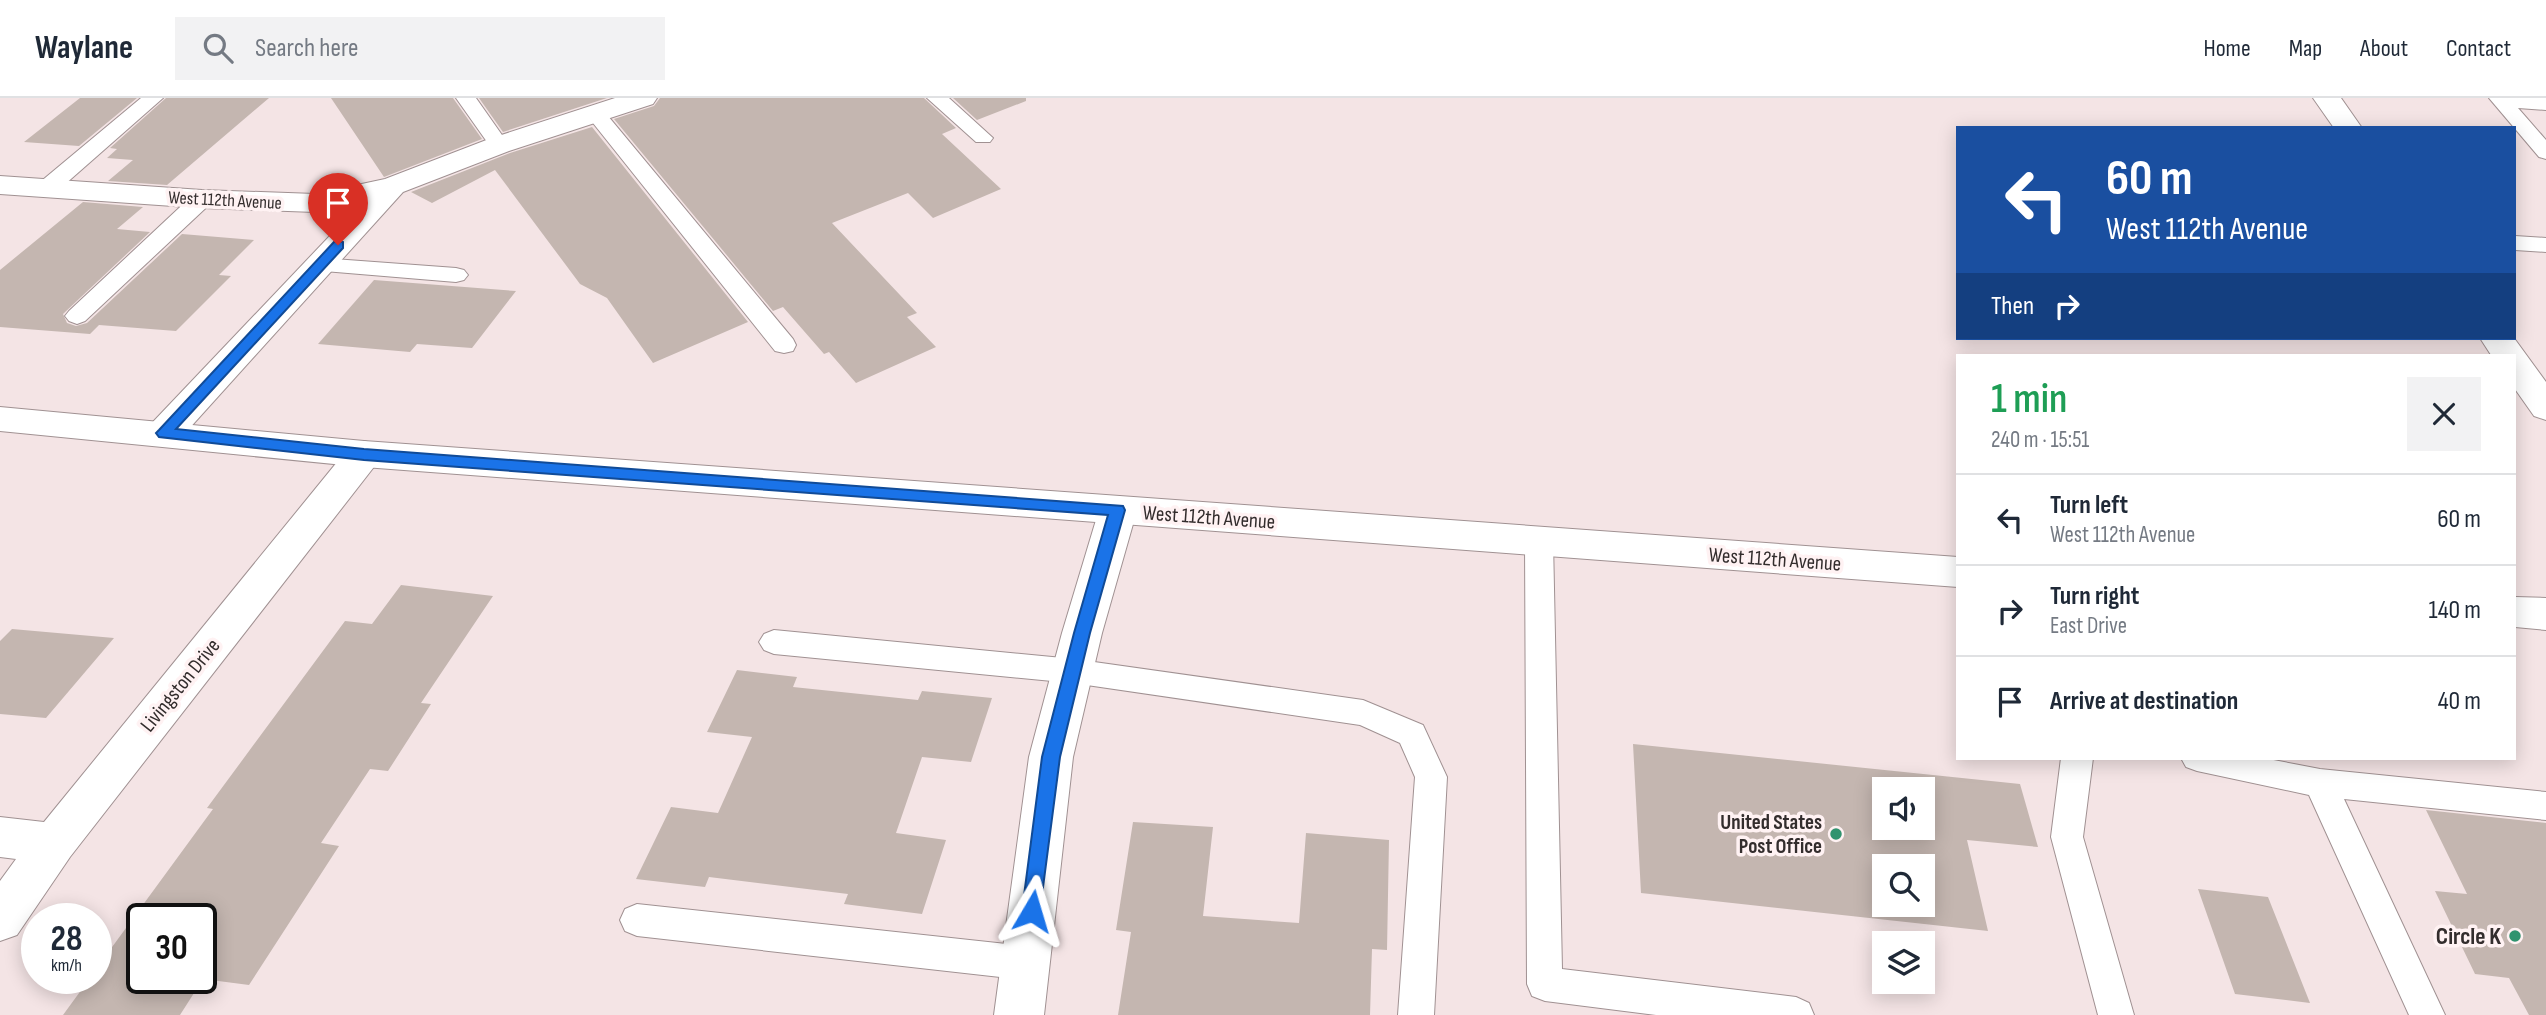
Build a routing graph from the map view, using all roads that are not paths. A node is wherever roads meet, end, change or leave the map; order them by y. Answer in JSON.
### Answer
{"nodes":[{"id":1,"x":153,"y":98,"type":"edge"},
{"id":2,"x":466,"y":98,"type":"edge"},
{"id":3,"x":643,"y":98,"type":"edge"},
{"id":4,"x":937,"y":98,"type":"edge"},
{"id":5,"x":2327,"y":98,"type":"edge"},
{"id":6,"x":2501,"y":100,"type":"edge"},
{"id":7,"x":2546,"y":104,"type":"edge"},
{"id":8,"x":596,"y":114,"type":"junction"},
{"id":9,"x":2347,"y":126,"type":"edge"},
{"id":10,"x":983,"y":138,"type":"dead end"},
{"id":11,"x":499,"y":145,"type":"junction"},
{"id":12,"x":2546,"y":153,"type":"edge"},
{"id":13,"x":0,"y":185,"type":"edge"},
{"id":14,"x":393,"y":186,"type":"junction"},
{"id":15,"x":47,"y":188,"type":"junction"},
{"id":16,"x":202,"y":199,"type":"junction"},
{"id":17,"x":2516,"y":243,"type":"edge"},
{"id":18,"x":2546,"y":245,"type":"edge"},
{"id":19,"x":320,"y":265,"type":"junction"},
{"id":20,"x":456,"y":275,"type":"dead end"},
{"id":21,"x":77,"y":316,"type":"dead end"},
{"id":22,"x":2498,"y":340,"type":"edge"},
{"id":23,"x":784,"y":345,"type":"dead end"},
{"id":24,"x":2508,"y":354,"type":"edge"},
{"id":25,"x":2516,"y":365,"type":"edge"},
{"id":26,"x":2546,"y":408,"type":"edge"},
{"id":27,"x":0,"y":419,"type":"edge"},
{"id":28,"x":164,"y":433,"type":"junction"},
{"id":29,"x":364,"y":454,"type":"junction"},
{"id":30,"x":1118,"y":510,"type":"junction"},
{"id":31,"x":1539,"y":541,"type":"junction"},
{"id":32,"x":1956,"y":572,"type":"edge"},
{"id":33,"x":2516,"y":612,"type":"edge"},
{"id":34,"x":2546,"y":614,"type":"edge"},
{"id":35,"x":774,"y":642,"type":"dead end"},
{"id":36,"x":1073,"y":671,"type":"junction"},
{"id":37,"x":2077,"y":760,"type":"edge"},
{"id":38,"x":2207,"y":760,"type":"edge"},
{"id":39,"x":2320,"y":783,"type":"junction"},
{"id":40,"x":2546,"y":806,"type":"edge"},
{"id":41,"x":0,"y":837,"type":"edge"},
{"id":42,"x":54,"y":843,"type":"junction"},
{"id":43,"x":0,"y":919,"type":"edge"},
{"id":44,"x":637,"y":920,"type":"dead end"},
{"id":45,"x":1026,"y":963,"type":"junction"},
{"id":46,"x":1019,"y":1015,"type":"edge"},
{"id":47,"x":1416,"y":1015,"type":"edge"},
{"id":48,"x":1796,"y":1015,"type":"edge"},
{"id":49,"x":2116,"y":1015,"type":"edge"},
{"id":50,"x":2427,"y":1015,"type":"edge"}],
"edges":[{"from":1,"to":15,"type":"lane"},
{"from":2,"to":11,"type":"lane"},
{"from":3,"to":8,"type":"street","name":"West 112th Avenue"},
{"from":4,"to":10,"type":"lane"},
{"from":5,"to":9,"type":"street"},
{"from":6,"to":7,"type":"lane"},
{"from":6,"to":12,"type":"lane"},
{"from":8,"to":11,"type":"street","name":"West 112th Avenue"},
{"from":8,"to":23,"type":"lane"},
{"from":11,"to":14,"type":"street","name":"West 112th Avenue"},
{"from":13,"to":15,"type":"street","name":"West 112th Avenue"},
{"from":14,"to":16,"type":"street","name":"West 112th Avenue"},
{"from":14,"to":19,"type":"street"},
{"from":15,"to":16,"type":"street","name":"West 112th Avenue"},
{"from":16,"to":21,"type":"lane"},
{"from":17,"to":18,"type":"lane"},
{"from":19,"to":20,"type":"lane"},
{"from":19,"to":28,"type":"street"},
{"from":22,"to":24,"type":"street"},
{"from":25,"to":26,"type":"street"},
{"from":27,"to":28,"type":"street","name":"West 112th Avenue"},
{"from":28,"to":29,"type":"street","name":"West 112th Avenue"},
{"from":29,"to":30,"type":"street","name":"West 112th Avenue"},
{"from":29,"to":42,"type":"street","name":"Livingston Drive"},
{"from":30,"to":31,"type":"street","name":"West 112th Avenue"},
{"from":30,"to":36,"type":"street"},
{"from":31,"to":32,"type":"street","name":"West 112th Avenue"},
{"from":31,"to":48,"type":"lane"},
{"from":33,"to":34,"type":"street"},
{"from":35,"to":36,"type":"lane"},
{"from":36,"to":45,"type":"street"},
{"from":36,"to":47,"type":"lane"},
{"from":37,"to":49,"type":"lane"},
{"from":38,"to":39,"type":"lane"},
{"from":39,"to":40,"type":"lane"},
{"from":39,"to":50,"type":"lane"},
{"from":41,"to":42,"type":"street"},
{"from":42,"to":43,"type":"street","name":"Livingston Drive"},
{"from":44,"to":45,"type":"lane"},
{"from":45,"to":46,"type":"street"}]}
